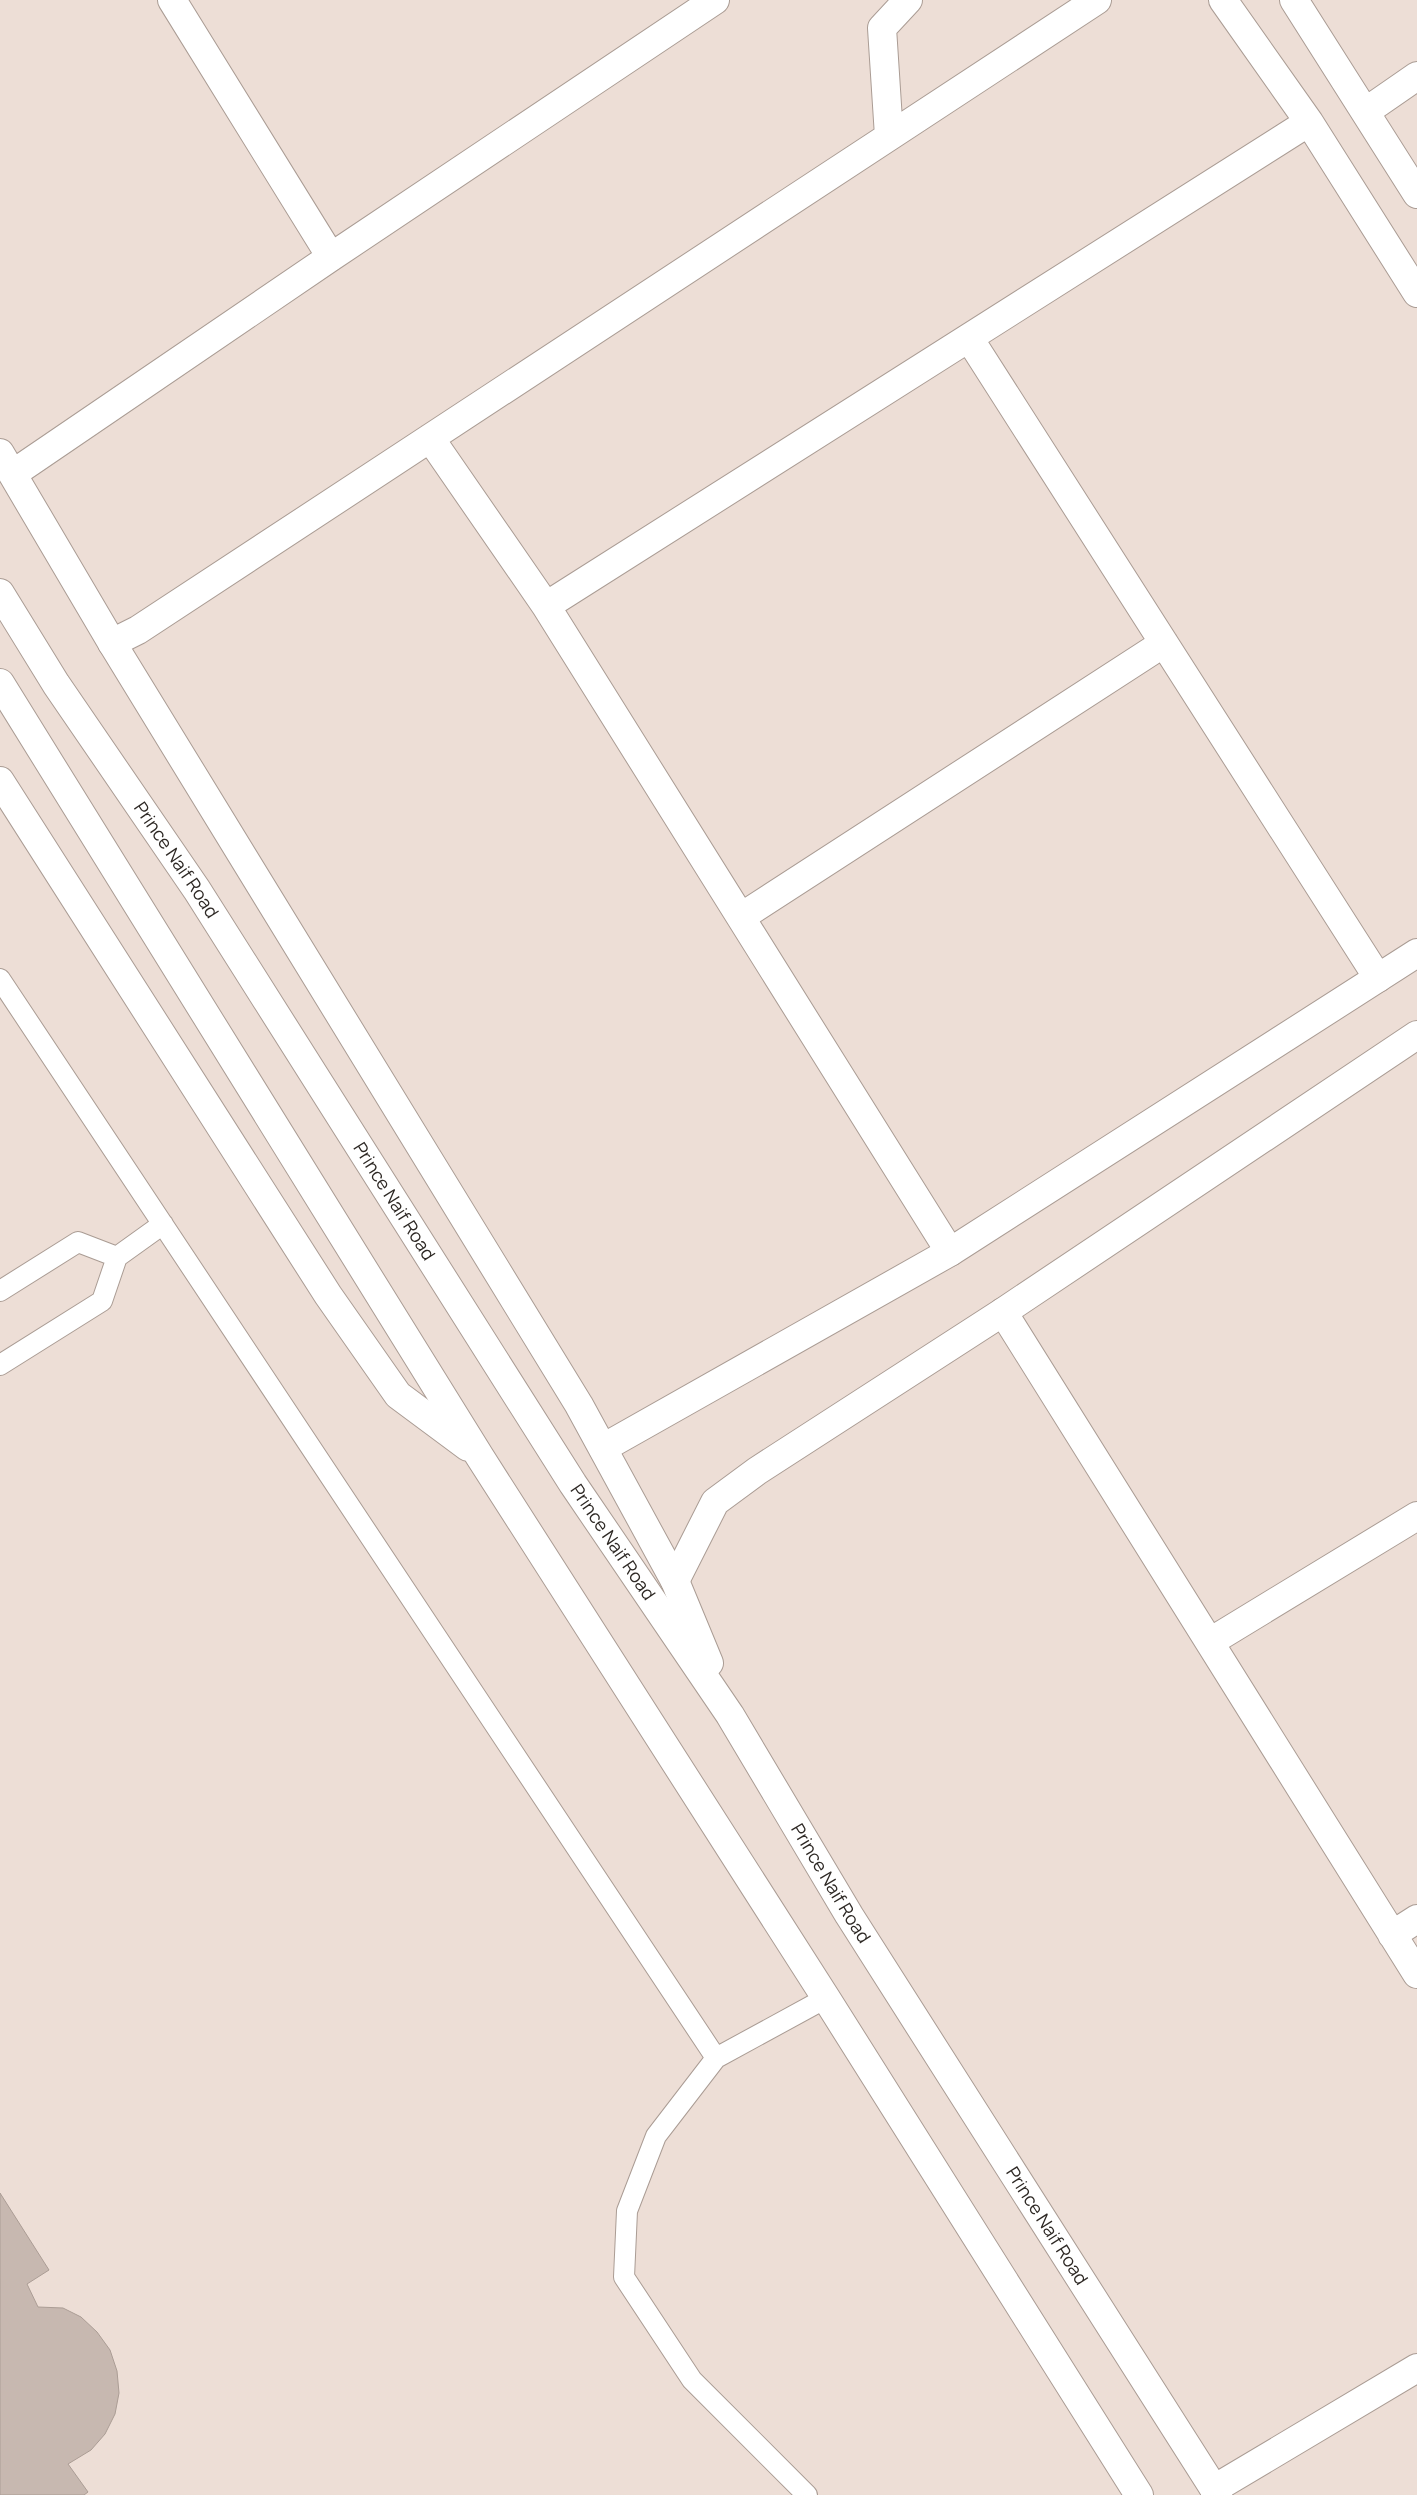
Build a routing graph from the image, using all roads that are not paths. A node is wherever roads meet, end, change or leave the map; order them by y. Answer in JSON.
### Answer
{"nodes":[{"id":1,"x":172,"y":0,"type":"edge"},
{"id":2,"x":715,"y":0,"type":"edge"},
{"id":3,"x":908,"y":0,"type":"edge"},
{"id":4,"x":1096,"y":0,"type":"edge"},
{"id":5,"x":1223,"y":0,"type":"edge"},
{"id":6,"x":1294,"y":0,"type":"edge"},
{"id":7,"x":1417,"y":76,"type":"edge"},
{"id":8,"x":1365,"y":112,"type":"junction"},
{"id":9,"x":1309,"y":122,"type":"junction"},
{"id":10,"x":889,"y":136,"type":"junction"},
{"id":11,"x":1417,"y":194,"type":"edge"},
{"id":12,"x":331,"y":257,"type":"junction"},
{"id":13,"x":1417,"y":292,"type":"edge"},
{"id":14,"x":969,"y":338,"type":"junction"},
{"id":15,"x":430,"y":438,"type":"junction"},
{"id":16,"x":7,"y":463,"type":"edge"},
{"id":17,"x":0,"y":593,"type":"edge"},
{"id":18,"x":546,"y":606,"type":"junction"},
{"id":19,"x":112,"y":643,"type":"junction"},
{"id":20,"x":1164,"y":643,"type":"junction"},
{"id":21,"x":0,"y":683,"type":"edge"},
{"id":22,"x":0,"y":781,"type":"edge"},
{"id":23,"x":741,"y":917,"type":"junction"},
{"id":24,"x":1417,"y":953,"type":"edge"},
{"id":25,"x":1378,"y":978,"type":"junction"},
{"id":26,"x":0,"y":979,"type":"edge"},
{"id":27,"x":1417,"y":1035,"type":"edge"},
{"id":28,"x":163,"y":1224,"type":"junction"},
{"id":29,"x":950,"y":1252,"type":"junction"},
{"id":30,"x":117,"y":1257,"type":"junction"},
{"id":31,"x":0,"y":1291,"type":"edge"},
{"id":32,"x":1003,"y":1312,"type":"junction"},
{"id":33,"x":0,"y":1365,"type":"edge"},
{"id":34,"x":603,"y":1448,"type":"junction"},
{"id":35,"x":480,"y":1456,"type":"junction"},
{"id":36,"x":1417,"y":1516,"type":"edge"},
{"id":37,"x":675,"y":1582,"type":"junction"},
{"id":38,"x":1210,"y":1642,"type":"junction"},
{"id":39,"x":730,"y":1715,"type":"junction"},
{"id":40,"x":1417,"y":1919,"type":"edge"},
{"id":41,"x":1392,"y":1935,"type":"junction"},
{"id":42,"x":1417,"y":1974,"type":"edge"},
{"id":43,"x":826,"y":1998,"type":"junction"},
{"id":44,"x":716,"y":2058,"type":"junction"},
{"id":45,"x":1417,"y":2368,"type":"edge"},
{"id":46,"x":1216,"y":2492,"type":"edge"},
{"id":47,"x":806,"y":2495,"type":"edge"},
{"id":48,"x":1139,"y":2495,"type":"edge"}],
"edges":[{"from":1,"to":12,"type":"street"},
{"from":2,"to":12,"type":"street"},
{"from":3,"to":10,"type":"street"},
{"from":4,"to":10,"type":"street"},
{"from":5,"to":9,"type":"street"},
{"from":6,"to":8,"type":"street"},
{"from":7,"to":8,"type":"street"},
{"from":8,"to":11,"type":"street"},
{"from":9,"to":13,"type":"street"},
{"from":9,"to":14,"type":"street"},
{"from":10,"to":15,"type":"street"},
{"from":12,"to":16,"type":"street"},
{"from":14,"to":18,"type":"street"},
{"from":14,"to":20,"type":"street"},
{"from":15,"to":18,"type":"street"},
{"from":15,"to":19,"type":"street"},
{"from":16,"to":19,"type":"street"},
{"from":17,"to":39,"type":"street","name":"Prince Naif Road"},
{"from":18,"to":23,"type":"street"},
{"from":19,"to":34,"type":"street"},
{"from":20,"to":23,"type":"street"},
{"from":20,"to":25,"type":"street"},
{"from":21,"to":35,"type":"street"},
{"from":22,"to":35,"type":"street"},
{"from":23,"to":29,"type":"street"},
{"from":24,"to":25,"type":"street"},
{"from":25,"to":29,"type":"street"},
{"from":26,"to":28,"type":"lane"},
{"from":27,"to":32,"type":"street"},
{"from":28,"to":30,"type":"lane"},
{"from":28,"to":44,"type":"lane"},
{"from":29,"to":34,"type":"street"},
{"from":30,"to":31,"type":"lane"},
{"from":30,"to":33,"type":"lane"},
{"from":32,"to":37,"type":"street"},
{"from":32,"to":38,"type":"street"},
{"from":34,"to":37,"type":"street"},
{"from":35,"to":43,"type":"street"},
{"from":36,"to":38,"type":"street"},
{"from":37,"to":39,"type":"street"},
{"from":38,"to":41,"type":"street"},
{"from":39,"to":46,"type":"street","name":"Prince Naif Road"},
{"from":40,"to":41,"type":"street"},
{"from":41,"to":42,"type":"street"},
{"from":43,"to":44,"type":"lane"},
{"from":43,"to":48,"type":"street"},
{"from":44,"to":47,"type":"lane"},
{"from":45,"to":46,"type":"street"}]}
